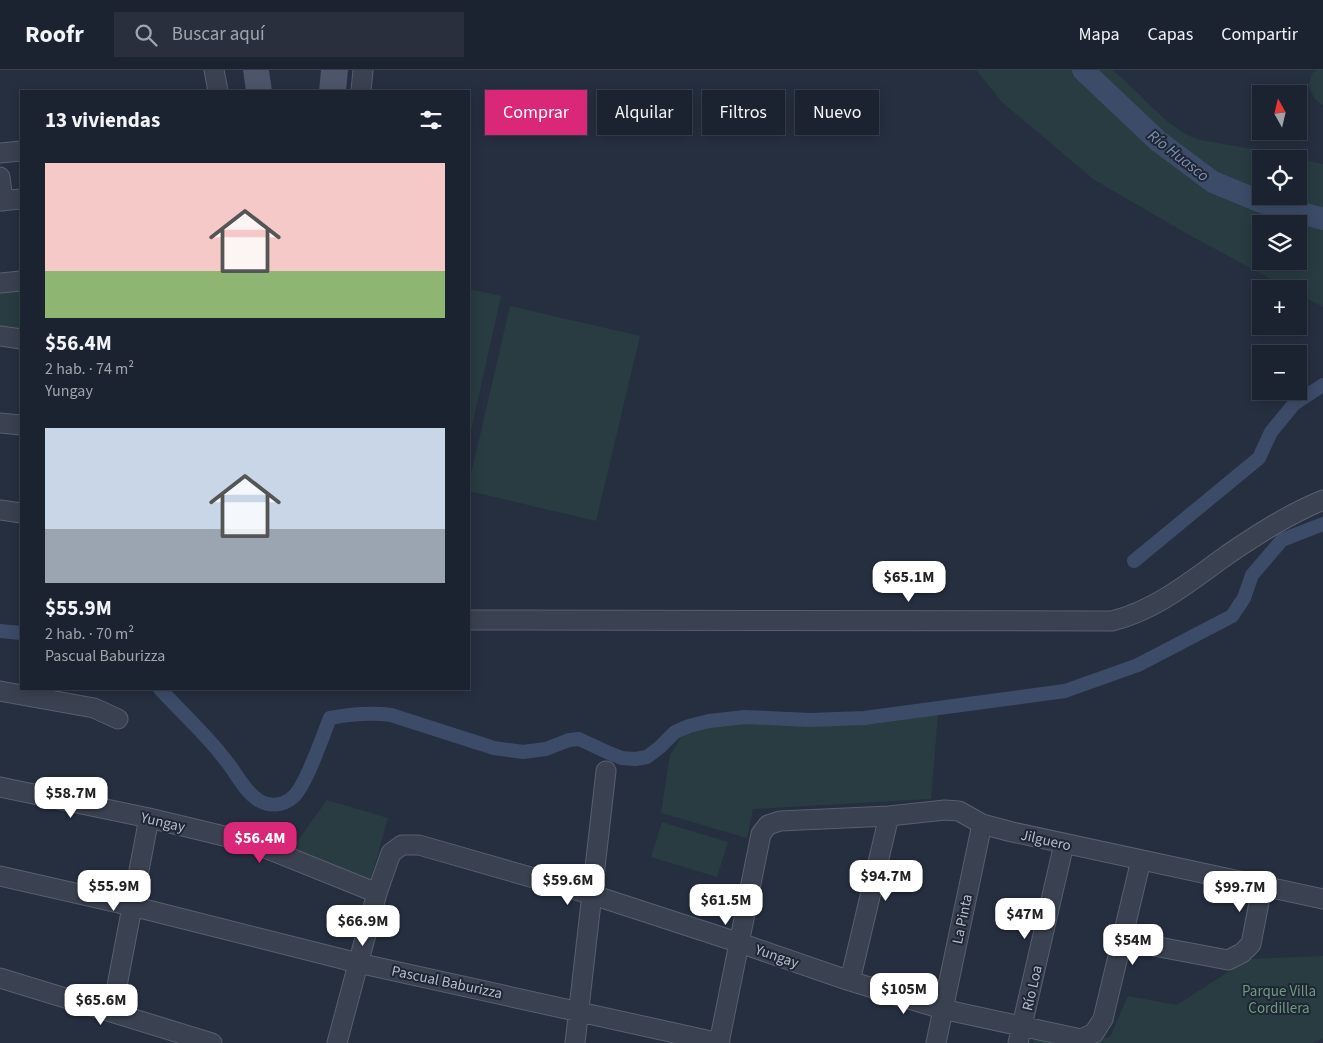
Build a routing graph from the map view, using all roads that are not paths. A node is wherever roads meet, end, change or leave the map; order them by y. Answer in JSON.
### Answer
{"nodes":[{"id":1,"x":214,"y":70,"type":"edge"},
{"id":2,"x":363,"y":70,"type":"edge"},
{"id":3,"x":218,"y":90,"type":"edge"},
{"id":4,"x":361,"y":90,"type":"edge"},
{"id":5,"x":20,"y":151,"type":"edge"},
{"id":6,"x":0,"y":153,"type":"edge"},
{"id":7,"x":0,"y":176,"type":"edge"},
{"id":8,"x":8,"y":200,"type":"edge"},
{"id":9,"x":20,"y":281,"type":"edge"},
{"id":10,"x":0,"y":283,"type":"edge"},
{"id":11,"x":0,"y":336,"type":"edge"},
{"id":12,"x":20,"y":339,"type":"edge"},
{"id":13,"x":0,"y":423,"type":"edge"},
{"id":14,"x":20,"y":425,"type":"edge"},
{"id":15,"x":1323,"y":500,"type":"edge"},
{"id":16,"x":0,"y":510,"type":"edge"},
{"id":17,"x":20,"y":513,"type":"edge"},
{"id":18,"x":470,"y":620,"type":"edge"},
{"id":19,"x":0,"y":691,"type":"edge"},
{"id":20,"x":118,"y":719,"type":"dead end"},
{"id":21,"x":606,"y":771,"type":"dead end"},
{"id":22,"x":0,"y":787,"type":"edge"},
{"id":23,"x":889,"y":816,"type":"junction"},
{"id":24,"x":149,"y":818,"type":"junction"},
{"id":25,"x":982,"y":824,"type":"junction"},
{"id":26,"x":1064,"y":844,"type":"junction"},
{"id":27,"x":1140,"y":860,"type":"junction"},
{"id":28,"x":0,"y":876,"type":"edge"},
{"id":29,"x":1262,"y":887,"type":"junction"},
{"id":30,"x":377,"y":893,"type":"junction"},
{"id":31,"x":592,"y":895,"type":"junction"},
{"id":32,"x":1323,"y":899,"type":"edge"},
{"id":33,"x":132,"y":906,"type":"junction"},
{"id":34,"x":1122,"y":940,"type":"junction"},
{"id":35,"x":740,"y":943,"type":"junction"},
{"id":36,"x":358,"y":963,"type":"junction"},
{"id":37,"x":0,"y":978,"type":"edge"},
{"id":38,"x":850,"y":981,"type":"junction"},
{"id":39,"x":942,"y":1009,"type":"junction"},
{"id":40,"x":580,"y":1011,"type":"junction"},
{"id":41,"x":112,"y":1012,"type":"junction"},
{"id":42,"x":1021,"y":1035,"type":"edge"},
{"id":43,"x":212,"y":1043,"type":"edge"},
{"id":44,"x":337,"y":1043,"type":"edge"},
{"id":45,"x":576,"y":1043,"type":"edge"},
{"id":46,"x":719,"y":1043,"type":"edge"},
{"id":47,"x":936,"y":1043,"type":"edge"}],
"edges":[{"from":1,"to":3,"type":"street"},
{"from":2,"to":4,"type":"street"},
{"from":5,"to":6,"type":"street"},
{"from":7,"to":8,"type":"street"},
{"from":9,"to":10,"type":"street"},
{"from":11,"to":12,"type":"street"},
{"from":13,"to":14,"type":"street"},
{"from":15,"to":18,"type":"street"},
{"from":16,"to":17,"type":"street"},
{"from":19,"to":20,"type":"street"},
{"from":21,"to":31,"type":"street"},
{"from":22,"to":24,"type":"street","name":"Yungay"},
{"from":23,"to":25,"type":"street","name":"Jilguero"},
{"from":23,"to":35,"type":"street","name":"Jilguero"},
{"from":23,"to":38,"type":"street"},
{"from":24,"to":30,"type":"street","name":"Yungay"},
{"from":24,"to":33,"type":"street"},
{"from":25,"to":26,"type":"street","name":"Jilguero"},
{"from":25,"to":39,"type":"street","name":"La Pinta"},
{"from":26,"to":27,"type":"street","name":"Jilguero"},
{"from":26,"to":42,"type":"street","name":"Río Loa"},
{"from":27,"to":29,"type":"street","name":"Jilguero"},
{"from":27,"to":34,"type":"street"},
{"from":28,"to":33,"type":"street","name":"Pascual Baburizza"},
{"from":29,"to":32,"type":"street","name":"Jilguero"},
{"from":29,"to":34,"type":"street"},
{"from":30,"to":31,"type":"street","name":"Yungay"},
{"from":30,"to":36,"type":"street"},
{"from":31,"to":35,"type":"street","name":"Yungay"},
{"from":31,"to":40,"type":"street"},
{"from":33,"to":36,"type":"street","name":"Pascual Baburizza"},
{"from":33,"to":41,"type":"street"},
{"from":34,"to":42,"type":"street","name":"Yungay"},
{"from":35,"to":38,"type":"street","name":"Yungay"},
{"from":35,"to":46,"type":"street"},
{"from":36,"to":40,"type":"street","name":"Pascual Baburizza"},
{"from":36,"to":44,"type":"street"},
{"from":37,"to":41,"type":"street"},
{"from":38,"to":39,"type":"street","name":"Yungay"},
{"from":39,"to":42,"type":"street","name":"Yungay"},
{"from":39,"to":47,"type":"street","name":"La Pinta"},
{"from":40,"to":45,"type":"street"},
{"from":40,"to":46,"type":"street","name":"Pascual Baburizza"},
{"from":41,"to":43,"type":"street"}]}
